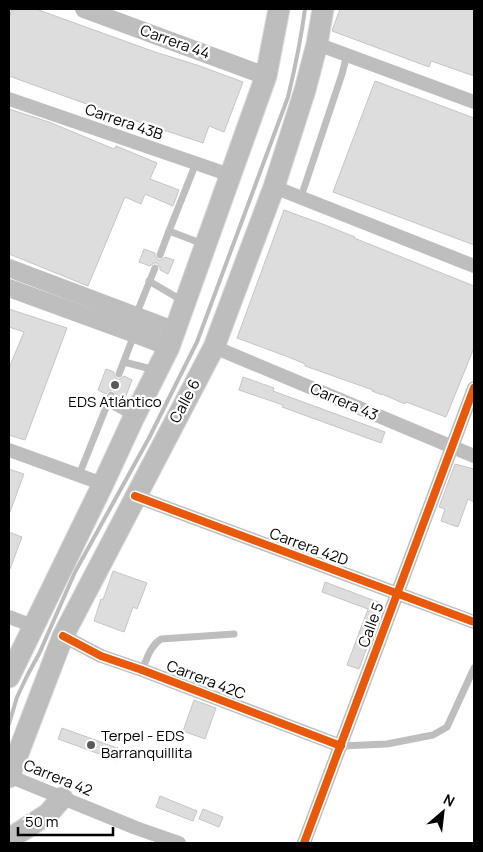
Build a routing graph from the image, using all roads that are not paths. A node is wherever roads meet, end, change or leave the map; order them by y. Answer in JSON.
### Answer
{"nodes":[{"id":1,"x":84,"y":9,"type":"edge"},
{"id":2,"x":279,"y":9,"type":"edge"},
{"id":3,"x":323,"y":9,"type":"edge"},
{"id":4,"x":317,"y":44,"type":"junction"},
{"id":5,"x":347,"y":55,"type":"junction"},
{"id":6,"x":266,"y":76,"type":"junction"},
{"id":7,"x":9,"y":99,"type":"edge"},
{"id":8,"x":474,"y":102,"type":"edge"},
{"id":9,"x":196,"y":163,"type":"junction"},
{"id":10,"x":230,"y":175,"type":"junction"},
{"id":11,"x":274,"y":187,"type":"junction"},
{"id":12,"x":301,"y":197,"type":"junction"},
{"id":13,"x":169,"y":231,"type":"junction"},
{"id":14,"x":206,"y":245,"type":"junction"},
{"id":15,"x":160,"y":255,"type":"dead end"},
{"id":16,"x":474,"y":266,"type":"edge"},
{"id":17,"x":9,"y":268,"type":"edge"},
{"id":18,"x":155,"y":268,"type":"dead end"},
{"id":19,"x":149,"y":282,"type":"junction"},
{"id":20,"x":9,"y":288,"type":"edge"},
{"id":21,"x":186,"y":303,"type":"junction"},
{"id":22,"x":136,"y":315,"type":"junction"},
{"id":23,"x":135,"y":334,"type":"junction"},
{"id":24,"x":172,"y":339,"type":"junction"},
{"id":25,"x":214,"y":347,"type":"junction"},
{"id":26,"x":124,"y":362,"type":"junction"},
{"id":27,"x":157,"y":371,"type":"junction"},
{"id":28,"x":119,"y":374,"type":"dead end"},
{"id":29,"x":474,"y":388,"type":"edge"},
{"id":30,"x":110,"y":395,"type":"dead end"},
{"id":31,"x":107,"y":403,"type":"junction"},
{"id":32,"x":134,"y":418,"type":"junction"},
{"id":33,"x":452,"y":447,"type":"junction"},
{"id":34,"x":9,"y":450,"type":"edge"},
{"id":35,"x":474,"y":456,"type":"edge"},
{"id":36,"x":79,"y":475,"type":"junction"},
{"id":37,"x":103,"y":484,"type":"junction"},
{"id":38,"x":135,"y":496,"type":"junction"},
{"id":39,"x":397,"y":594,"type":"junction"},
{"id":40,"x":9,"y":617,"type":"edge"},
{"id":41,"x":474,"y":622,"type":"edge"},
{"id":42,"x":33,"y":626,"type":"junction"},
{"id":43,"x":234,"y":634,"type":"dead end"},
{"id":44,"x":63,"y":636,"type":"junction"},
{"id":45,"x":474,"y":668,"type":"edge"},
{"id":46,"x":142,"y":670,"type":"junction"},
{"id":47,"x":9,"y":676,"type":"edge"},
{"id":48,"x":341,"y":746,"type":"junction"},
{"id":49,"x":9,"y":777,"type":"edge"},
{"id":50,"x":62,"y":798,"type":"junction"},
{"id":51,"x":9,"y":839,"type":"edge"},
{"id":52,"x":179,"y":843,"type":"edge"},
{"id":53,"x":304,"y":843,"type":"edge"}],
"edges":[{"from":1,"to":6,"type":"street","name":"Carrera 44"},
{"from":2,"to":6,"type":"main road"},
{"from":3,"to":4,"type":"main road","name":"Calle 6"},
{"from":4,"to":5,"type":"street"},
{"from":4,"to":11,"type":"main road","name":"Calle 6"},
{"from":5,"to":8,"type":"street"},
{"from":5,"to":12,"type":"lane"},
{"from":6,"to":10,"type":"main road"},
{"from":7,"to":9,"type":"street","name":"Carrera 43B"},
{"from":9,"to":10,"type":"street","name":"Carrera 43B"},
{"from":9,"to":13,"type":"lane"},
{"from":10,"to":14,"type":"main road"},
{"from":11,"to":12,"type":"street"},
{"from":11,"to":25,"type":"main road","name":"Calle 6"},
{"from":12,"to":16,"type":"street"},
{"from":13,"to":14,"type":"lane"},
{"from":13,"to":15,"type":"lane"},
{"from":14,"to":21,"type":"main road"},
{"from":17,"to":22,"type":"street"},
{"from":18,"to":19,"type":"lane"},
{"from":19,"to":21,"type":"lane"},
{"from":19,"to":22,"type":"lane"},
{"from":20,"to":23,"type":"street"},
{"from":21,"to":24,"type":"main road"},
{"from":22,"to":24,"type":"street"},
{"from":23,"to":24,"type":"street"},
{"from":23,"to":26,"type":"lane"},
{"from":24,"to":27,"type":"main road"},
{"from":25,"to":33,"type":"street","name":"Carrera 43"},
{"from":25,"to":38,"type":"main road","name":"Calle 6"},
{"from":26,"to":27,"type":"lane"},
{"from":26,"to":28,"type":"lane"},
{"from":27,"to":32,"type":"main road"},
{"from":29,"to":33,"type":"street","name":"Calle 5"},
{"from":30,"to":31,"type":"lane"},
{"from":31,"to":32,"type":"lane"},
{"from":31,"to":36,"type":"lane"},
{"from":32,"to":37,"type":"main road"},
{"from":33,"to":35,"type":"street","name":"Carrera 43"},
{"from":33,"to":39,"type":"street","name":"Calle 5"},
{"from":34,"to":36,"type":"street"},
{"from":36,"to":37,"type":"street"},
{"from":37,"to":42,"type":"main road"},
{"from":38,"to":39,"type":"street","name":"Carrera 42D"},
{"from":38,"to":44,"type":"main road","name":"Calle 6"},
{"from":39,"to":41,"type":"street","name":"Carrera 42D"},
{"from":39,"to":48,"type":"street","name":"Calle 5"},
{"from":40,"to":42,"type":"street"},
{"from":42,"to":47,"type":"main road"},
{"from":43,"to":46,"type":"lane"},
{"from":44,"to":46,"type":"street","name":"Carrera 42C"},
{"from":44,"to":49,"type":"main road","name":"Calle 6"},
{"from":45,"to":48,"type":"lane"},
{"from":46,"to":48,"type":"street","name":"Carrera 42C"},
{"from":48,"to":53,"type":"street","name":"Calle 5"},
{"from":49,"to":50,"type":"street","name":"Carrera 42"},
{"from":50,"to":51,"type":"main road"},
{"from":50,"to":52,"type":"street","name":"Carrera 42"}]}
